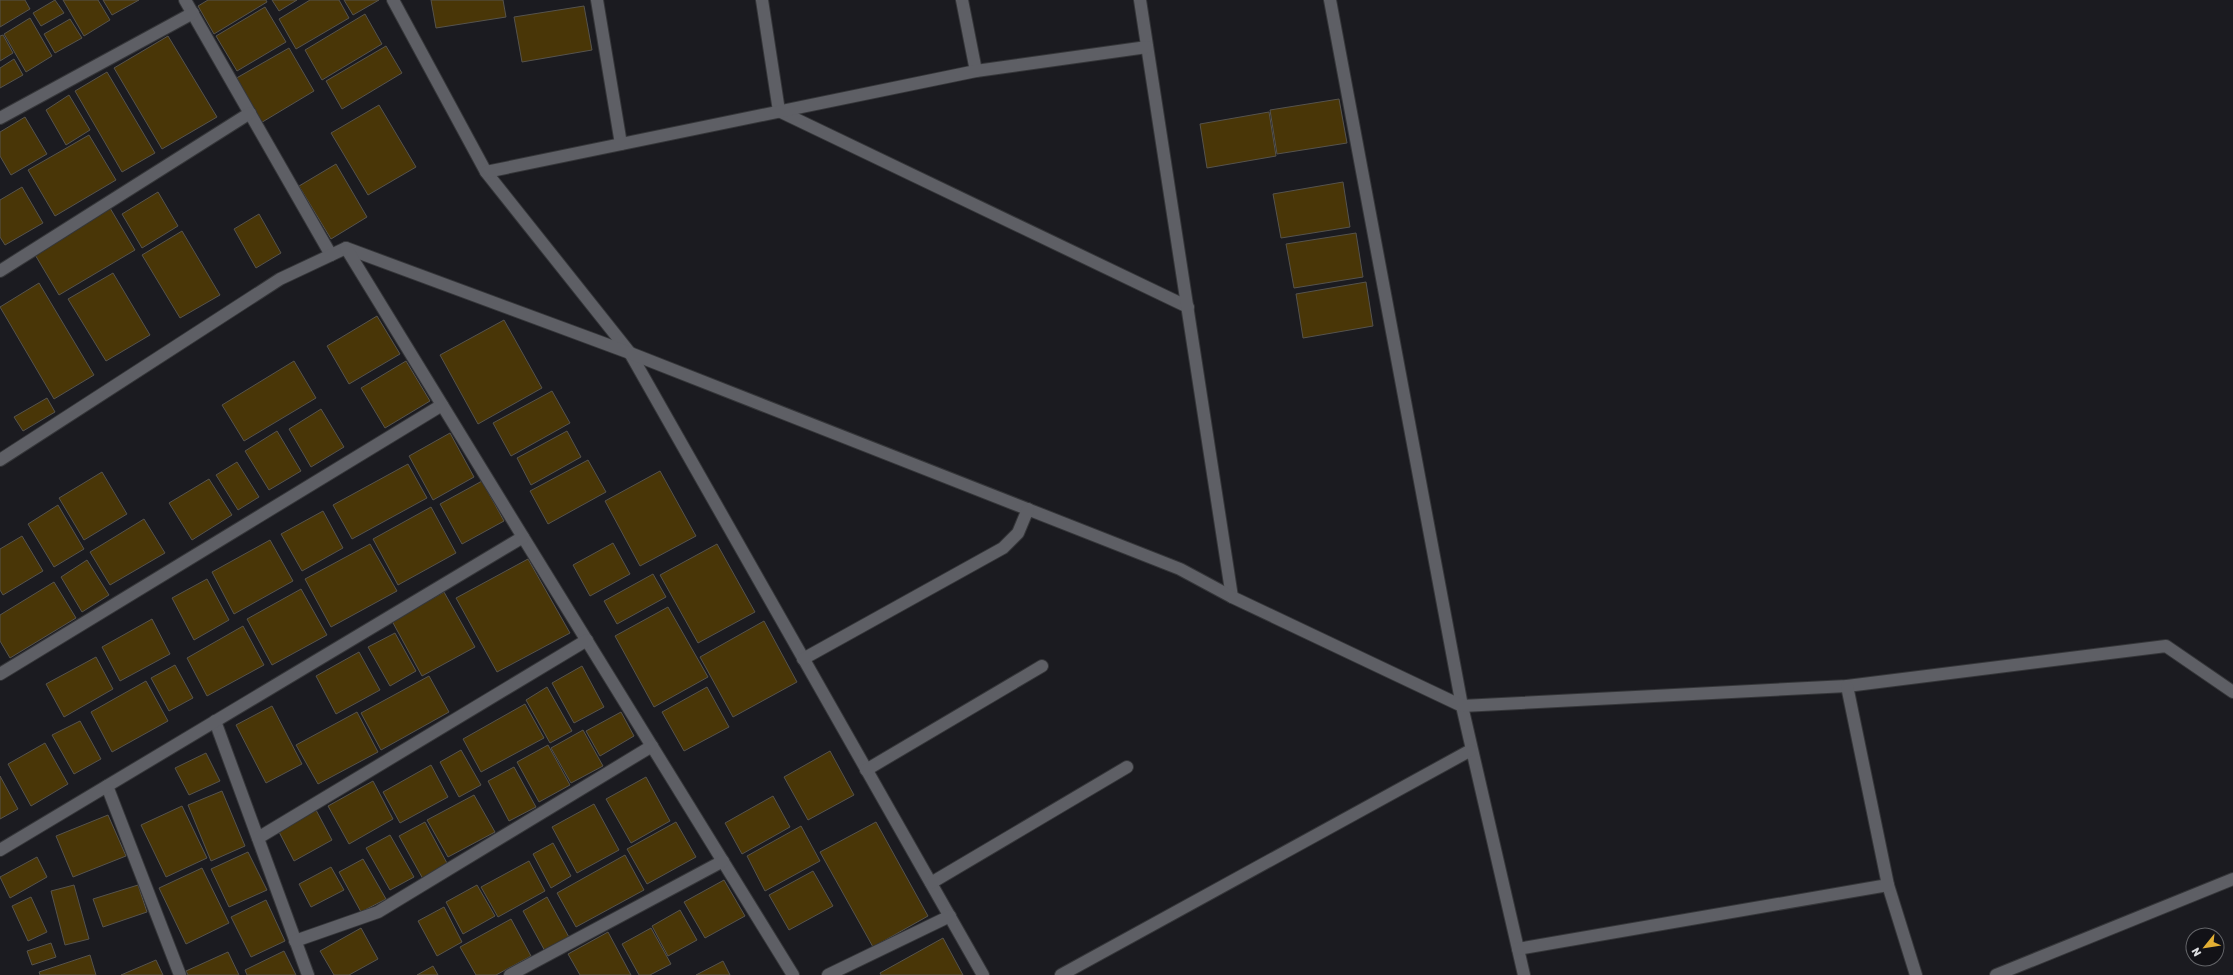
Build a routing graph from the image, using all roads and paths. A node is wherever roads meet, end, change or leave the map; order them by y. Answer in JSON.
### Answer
{"nodes":[{"id":1,"x":185,"y":0,"type":"edge"},
{"id":2,"x":393,"y":0,"type":"edge"},
{"id":3,"x":597,"y":0,"type":"edge"},
{"id":4,"x":762,"y":0,"type":"edge"},
{"id":5,"x":962,"y":0,"type":"edge"},
{"id":6,"x":1140,"y":0,"type":"edge"},
{"id":7,"x":1330,"y":0,"type":"edge"},
{"id":8,"x":193,"y":13,"type":"junction"},
{"id":9,"x":1147,"y":47,"type":"junction"},
{"id":10,"x":976,"y":71,"type":"junction"},
{"id":11,"x":779,"y":111,"type":"junction"},
{"id":12,"x":250,"y":113,"type":"junction"},
{"id":13,"x":0,"y":118,"type":"edge"},
{"id":14,"x":621,"y":144,"type":"junction"},
{"id":15,"x":486,"y":172,"type":"junction"},
{"id":16,"x":346,"y":248,"type":"junction"},
{"id":17,"x":331,"y":255,"type":"junction"},
{"id":18,"x":0,"y":271,"type":"edge"},
{"id":19,"x":1188,"y":308,"type":"junction"},
{"id":20,"x":630,"y":353,"type":"junction"},
{"id":21,"x":442,"y":405,"type":"junction"},
{"id":22,"x":0,"y":460,"type":"edge"},
{"id":23,"x":1028,"y":509,"type":"junction"},
{"id":24,"x":523,"y":537,"type":"junction"},
{"id":25,"x":1232,"y":597,"type":"junction"},
{"id":26,"x":586,"y":640,"type":"junction"},
{"id":27,"x":803,"y":659,"type":"junction"},
{"id":28,"x":1042,"y":666,"type":"dead end"},
{"id":29,"x":0,"y":674,"type":"edge"},
{"id":30,"x":1847,"y":686,"type":"junction"},
{"id":31,"x":2233,"y":692,"type":"edge"},
{"id":32,"x":1462,"y":706,"type":"junction"},
{"id":33,"x":215,"y":721,"type":"junction"},
{"id":34,"x":652,"y":746,"type":"junction"},
{"id":35,"x":1472,"y":750,"type":"junction"},
{"id":36,"x":1127,"y":767,"type":"dead end"},
{"id":37,"x":866,"y":770,"type":"junction"},
{"id":38,"x":107,"y":786,"type":"junction"},
{"id":39,"x":258,"y":838,"type":"junction"},
{"id":40,"x":0,"y":850,"type":"edge"},
{"id":41,"x":723,"y":861,"type":"junction"},
{"id":42,"x":2233,"y":880,"type":"edge"},
{"id":43,"x":931,"y":883,"type":"junction"},
{"id":44,"x":1888,"y":885,"type":"junction"},
{"id":45,"x":950,"y":916,"type":"junction"},
{"id":46,"x":295,"y":941,"type":"junction"},
{"id":47,"x":1518,"y":949,"type":"junction"},
{"id":48,"x":180,"y":975,"type":"edge"},
{"id":49,"x":308,"y":975,"type":"edge"},
{"id":50,"x":510,"y":975,"type":"edge"},
{"id":51,"x":793,"y":975,"type":"edge"},
{"id":52,"x":828,"y":975,"type":"edge"},
{"id":53,"x":983,"y":975,"type":"edge"},
{"id":54,"x":1061,"y":975,"type":"edge"},
{"id":55,"x":1524,"y":975,"type":"edge"},
{"id":56,"x":1916,"y":975,"type":"edge"},
{"id":57,"x":1996,"y":975,"type":"edge"}],
"edges":[{"from":1,"to":8,"type":"street"},
{"from":2,"to":15,"type":"street"},
{"from":3,"to":14,"type":"street"},
{"from":4,"to":11,"type":"street"},
{"from":5,"to":10,"type":"street"},
{"from":6,"to":9,"type":"street"},
{"from":7,"to":32,"type":"street"},
{"from":8,"to":12,"type":"street"},
{"from":8,"to":13,"type":"street"},
{"from":9,"to":10,"type":"street"},
{"from":9,"to":19,"type":"street"},
{"from":10,"to":11,"type":"street"},
{"from":11,"to":14,"type":"street"},
{"from":11,"to":19,"type":"street"},
{"from":12,"to":17,"type":"street"},
{"from":12,"to":18,"type":"street"},
{"from":14,"to":15,"type":"street"},
{"from":15,"to":20,"type":"street"},
{"from":16,"to":17,"type":"street"},
{"from":16,"to":20,"type":"street"},
{"from":16,"to":21,"type":"street"},
{"from":17,"to":22,"type":"street"},
{"from":19,"to":25,"type":"street"},
{"from":20,"to":23,"type":"street"},
{"from":20,"to":27,"type":"street"},
{"from":21,"to":24,"type":"street"},
{"from":21,"to":29,"type":"street"},
{"from":23,"to":25,"type":"street"},
{"from":23,"to":27,"type":"street"},
{"from":24,"to":26,"type":"street"},
{"from":24,"to":33,"type":"street"},
{"from":25,"to":32,"type":"street"},
{"from":26,"to":34,"type":"street"},
{"from":26,"to":39,"type":"street"},
{"from":27,"to":37,"type":"street"},
{"from":28,"to":37,"type":"street"},
{"from":30,"to":31,"type":"street"},
{"from":30,"to":32,"type":"street"},
{"from":30,"to":44,"type":"street"},
{"from":32,"to":35,"type":"street"},
{"from":33,"to":38,"type":"street"},
{"from":33,"to":39,"type":"street"},
{"from":34,"to":41,"type":"street"},
{"from":34,"to":46,"type":"street"},
{"from":35,"to":47,"type":"street"},
{"from":35,"to":54,"type":"street"},
{"from":36,"to":43,"type":"street"},
{"from":37,"to":43,"type":"street"},
{"from":38,"to":40,"type":"street"},
{"from":38,"to":48,"type":"street"},
{"from":39,"to":46,"type":"street"},
{"from":41,"to":50,"type":"street"},
{"from":41,"to":51,"type":"street"},
{"from":42,"to":57,"type":"street"},
{"from":43,"to":45,"type":"street"},
{"from":44,"to":47,"type":"street"},
{"from":44,"to":56,"type":"street"},
{"from":45,"to":52,"type":"street"},
{"from":45,"to":53,"type":"street"},
{"from":46,"to":49,"type":"street"},
{"from":47,"to":55,"type":"street"}]}
